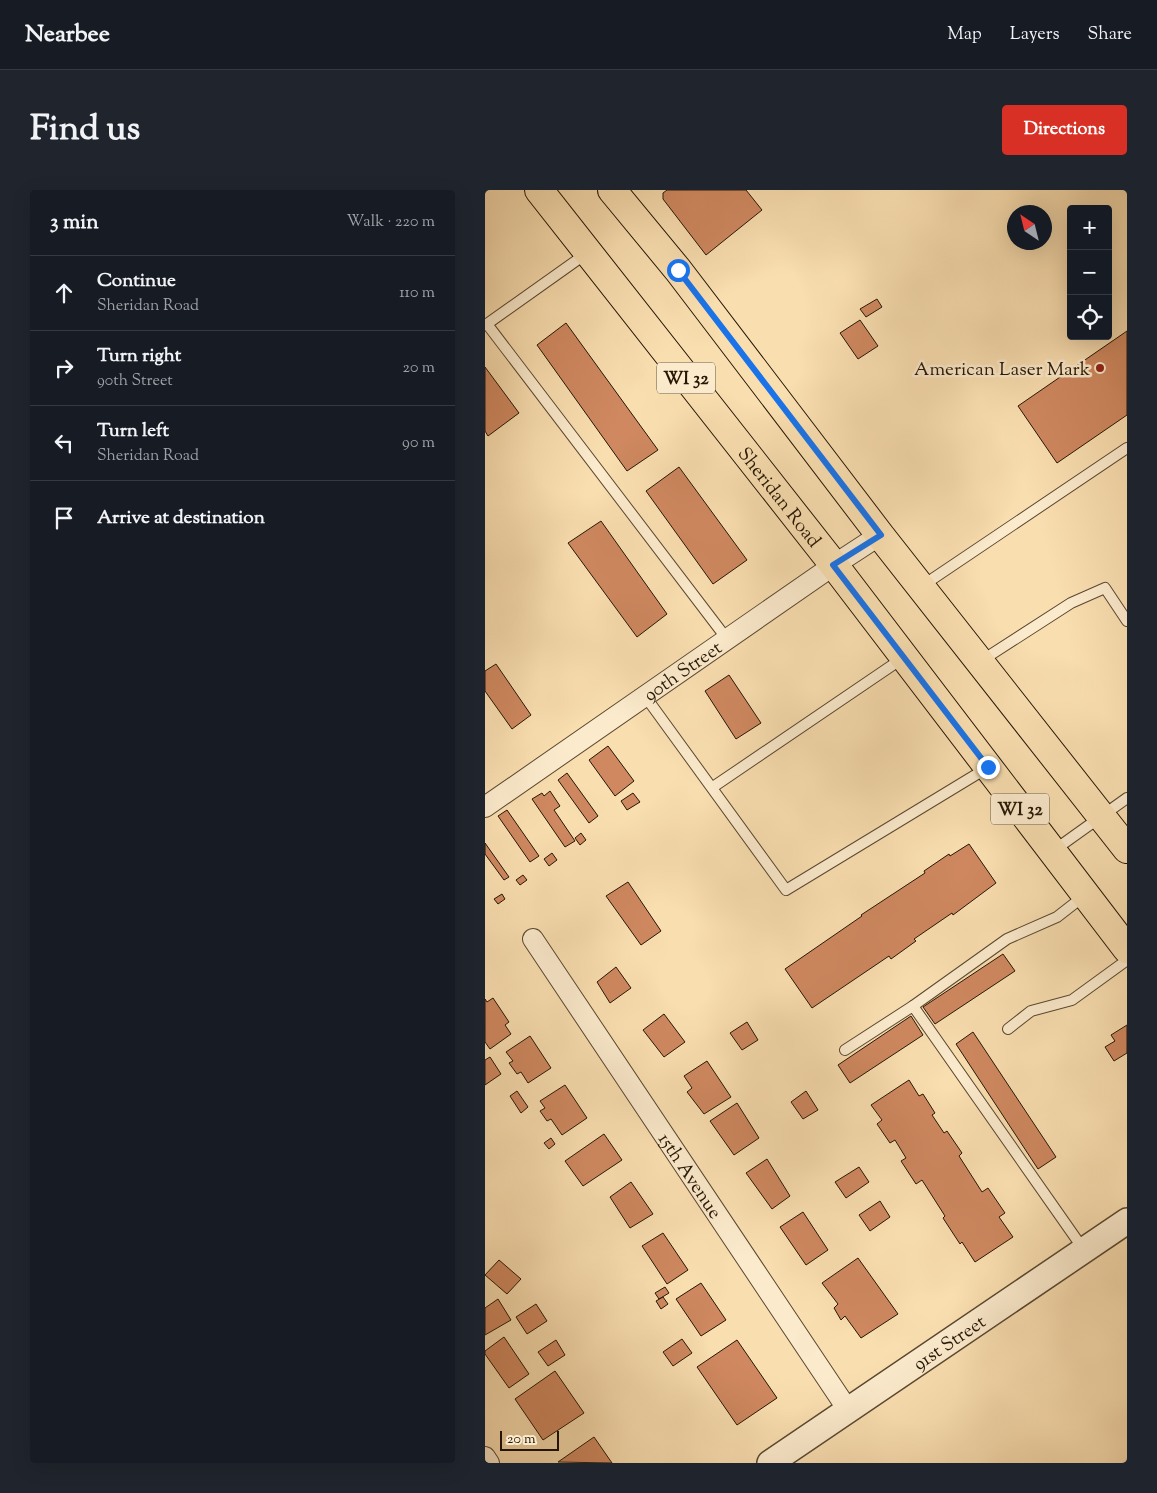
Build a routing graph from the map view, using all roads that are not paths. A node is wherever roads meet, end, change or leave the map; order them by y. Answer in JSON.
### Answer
{"nodes":[{"id":1,"x":539,"y":190,"type":"edge"},
{"id":2,"x":612,"y":190,"type":"edge"},
{"id":3,"x":588,"y":252,"type":"junction"},
{"id":4,"x":1127,"y":448,"type":"edge"},
{"id":5,"x":881,"y":535,"type":"junction"},
{"id":6,"x":833,"y":565,"type":"junction"},
{"id":7,"x":922,"y":586,"type":"junction"},
{"id":8,"x":1127,"y":621,"type":"edge"},
{"id":9,"x":727,"y":639,"type":"junction"},
{"id":10,"x":904,"y":657,"type":"junction"},
{"id":11,"x":980,"y":662,"type":"junction"},
{"id":12,"x":645,"y":696,"type":"junction"},
{"id":13,"x":988,"y":767,"type":"junction"},
{"id":14,"x":713,"y":787,"type":"junction"},
{"id":15,"x":1127,"y":798,"type":"edge"},
{"id":16,"x":485,"y":807,"type":"edge"},
{"id":17,"x":1101,"y":816,"type":"junction"},
{"id":18,"x":1127,"y":849,"type":"edge"},
{"id":19,"x":1052,"y":852,"type":"junction"},
{"id":20,"x":1085,"y":895,"type":"junction"},
{"id":21,"x":533,"y":939,"type":"dead end"},
{"id":22,"x":1127,"y":949,"type":"edge"},
{"id":23,"x":1127,"y":960,"type":"edge"},
{"id":24,"x":913,"y":1006,"type":"junction"},
{"id":25,"x":1008,"y":1029,"type":"dead end"},
{"id":26,"x":845,"y":1050,"type":"dead end"},
{"id":27,"x":1127,"y":1221,"type":"edge"},
{"id":28,"x":1084,"y":1250,"type":"junction"},
{"id":29,"x":848,"y":1410,"type":"junction"},
{"id":30,"x":485,"y":1458,"type":"edge"},
{"id":31,"x":489,"y":1463,"type":"edge"},
{"id":32,"x":770,"y":1463,"type":"edge"}],
"edges":[{"from":1,"to":3,"type":"main road","name":"Sheridan Road","number":"WI 32"},
{"from":2,"to":5,"type":"main road","number":"WI 32"},
{"from":3,"to":6,"type":"main road","name":"Sheridan Road","number":"WI 32"},
{"from":3,"to":9,"type":"lane"},
{"from":4,"to":7,"type":"lane"},
{"from":5,"to":6,"type":"street","name":"90th Street"},
{"from":5,"to":7,"type":"main road","number":"WI 32"},
{"from":6,"to":9,"type":"street","name":"90th Street"},
{"from":6,"to":10,"type":"main road","name":"Sheridan Road","number":"WI 32"},
{"from":7,"to":11,"type":"main road","number":"WI 32"},
{"from":8,"to":11,"type":"lane"},
{"from":9,"to":12,"type":"street","name":"90th Street"},
{"from":10,"to":13,"type":"main road","name":"Sheridan Road","number":"WI 32"},
{"from":10,"to":14,"type":"lane"},
{"from":11,"to":17,"type":"main road","number":"WI 32"},
{"from":12,"to":14,"type":"lane"},
{"from":12,"to":16,"type":"street","name":"90th Street"},
{"from":13,"to":14,"type":"lane"},
{"from":13,"to":19,"type":"main road","name":"Sheridan Road","number":"WI 32"},
{"from":15,"to":17,"type":"lane"},
{"from":17,"to":18,"type":"main road","number":"WI 32"},
{"from":17,"to":19,"type":"lane"},
{"from":19,"to":20,"type":"main road","name":"Sheridan Road","number":"WI 32"},
{"from":20,"to":22,"type":"main road","name":"Sheridan Road","number":"WI 32"},
{"from":20,"to":24,"type":"lane"},
{"from":21,"to":29,"type":"street","name":"15th Avenue"},
{"from":23,"to":25,"type":"lane"},
{"from":24,"to":26,"type":"lane"},
{"from":24,"to":28,"type":"lane"},
{"from":27,"to":28,"type":"street","name":"91st Street"},
{"from":28,"to":29,"type":"street","name":"91st Street"},
{"from":29,"to":32,"type":"street","name":"91st Street"},
{"from":30,"to":31,"type":"street"}]}
